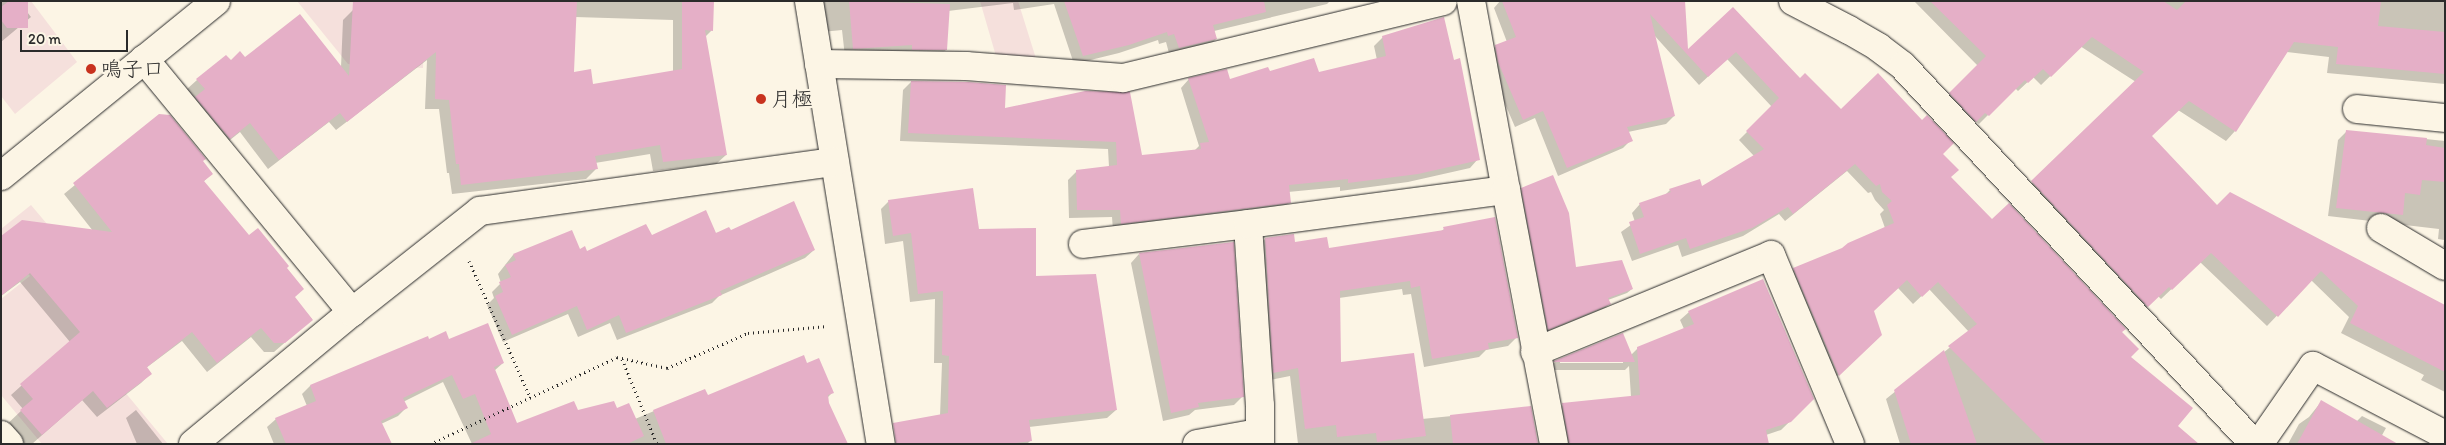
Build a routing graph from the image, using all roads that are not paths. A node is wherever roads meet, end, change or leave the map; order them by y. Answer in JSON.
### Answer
{"nodes":[{"id":1,"x":216,"y":1,"type":"edge"},
{"id":2,"x":809,"y":1,"type":"edge"},
{"id":3,"x":1443,"y":1,"type":"edge"},
{"id":4,"x":1472,"y":1,"type":"edge"},
{"id":5,"x":1793,"y":1,"type":"edge"},
{"id":6,"x":144,"y":59,"type":"junction"},
{"id":7,"x":819,"y":64,"type":"junction"},
{"id":8,"x":2357,"y":109,"type":"dead end"},
{"id":9,"x":2445,"y":118,"type":"edge"},
{"id":10,"x":835,"y":162,"type":"junction"},
{"id":11,"x":1,"y":176,"type":"edge"},
{"id":12,"x":1506,"y":190,"type":"junction"},
{"id":13,"x":1248,"y":224,"type":"junction"},
{"id":14,"x":2381,"y":228,"type":"dead end"},
{"id":15,"x":1083,"y":244,"type":"dead end"},
{"id":16,"x":2445,"y":266,"type":"edge"},
{"id":17,"x":352,"y":312,"type":"junction"},
{"id":18,"x":1535,"y":352,"type":"junction"},
{"id":19,"x":1,"y":434,"type":"edge"},
{"id":20,"x":2445,"y":435,"type":"edge"},
{"id":21,"x":1259,"y":439,"type":"edge"},
{"id":22,"x":9,"y":444,"type":"edge"},
{"id":23,"x":193,"y":444,"type":"edge"},
{"id":24,"x":881,"y":444,"type":"edge"},
{"id":25,"x":1197,"y":444,"type":"edge"},
{"id":26,"x":1554,"y":444,"type":"edge"},
{"id":27,"x":1850,"y":444,"type":"edge"},
{"id":28,"x":2254,"y":444,"type":"edge"},
{"id":29,"x":2259,"y":444,"type":"edge"}],
"edges":[{"from":1,"to":6,"type":"street"},
{"from":2,"to":7,"type":"street"},
{"from":3,"to":7,"type":"street"},
{"from":4,"to":12,"type":"street"},
{"from":5,"to":28,"type":"street"},
{"from":6,"to":11,"type":"street"},
{"from":6,"to":17,"type":"street"},
{"from":7,"to":10,"type":"street"},
{"from":8,"to":9,"type":"street"},
{"from":10,"to":17,"type":"street"},
{"from":10,"to":24,"type":"street"},
{"from":12,"to":13,"type":"street"},
{"from":12,"to":18,"type":"street"},
{"from":13,"to":15,"type":"street"},
{"from":13,"to":21,"type":"street"},
{"from":14,"to":16,"type":"street"},
{"from":17,"to":23,"type":"street"},
{"from":18,"to":26,"type":"street"},
{"from":18,"to":27,"type":"street"},
{"from":19,"to":22,"type":"street"},
{"from":20,"to":29,"type":"street"},
{"from":21,"to":25,"type":"street"}]}
